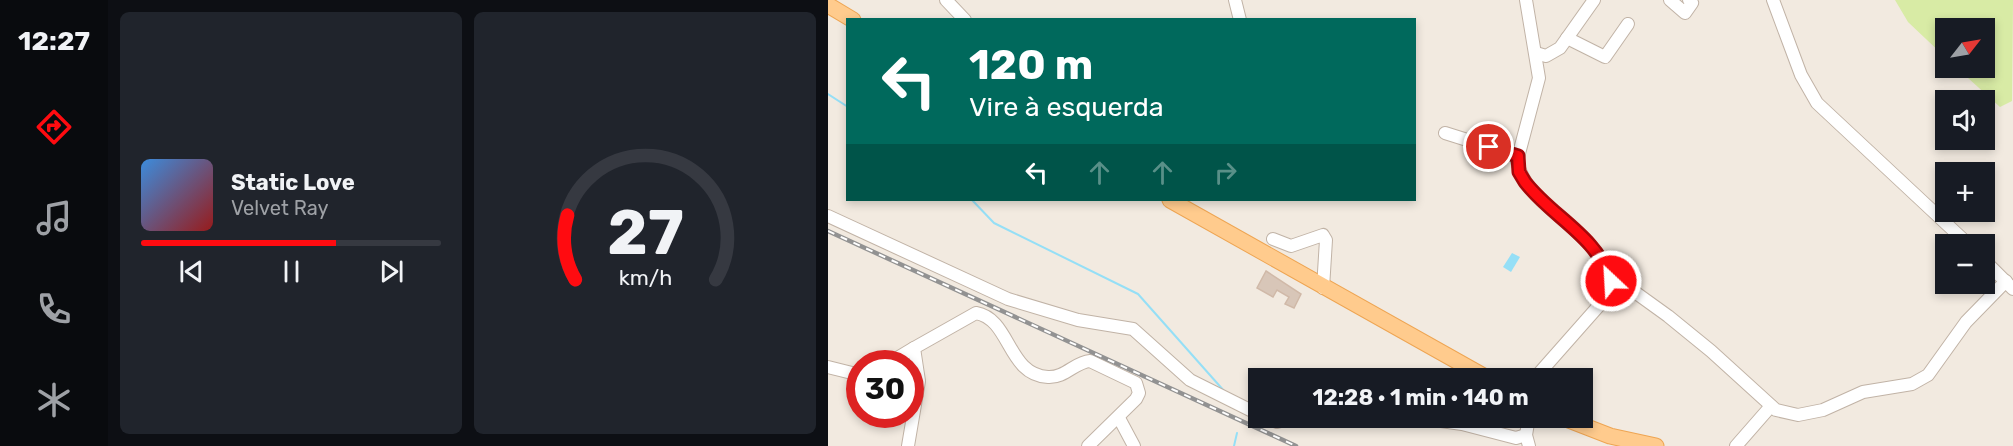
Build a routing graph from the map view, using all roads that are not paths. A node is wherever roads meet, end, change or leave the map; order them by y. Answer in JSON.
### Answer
{"nodes":[{"id":1,"x":946,"y":0,"type":"edge"},
{"id":2,"x":1234,"y":0,"type":"edge"},
{"id":3,"x":1526,"y":0,"type":"edge"},
{"id":4,"x":1594,"y":0,"type":"edge"},
{"id":5,"x":1670,"y":0,"type":"edge"},
{"id":6,"x":1689,"y":0,"type":"edge"},
{"id":7,"x":1773,"y":0,"type":"edge"},
{"id":8,"x":828,"y":5,"type":"edge"},
{"id":9,"x":850,"y":18,"type":"edge"},
{"id":10,"x":963,"y":18,"type":"edge"},
{"id":11,"x":1239,"y":18,"type":"edge"},
{"id":12,"x":1628,"y":24,"type":"dead end"},
{"id":13,"x":1567,"y":38,"type":"junction"},
{"id":14,"x":1536,"y":53,"type":"junction"},
{"id":15,"x":1445,"y":133,"type":"dead end"},
{"id":16,"x":1518,"y":156,"type":"junction"},
{"id":17,"x":1172,"y":201,"type":"edge"},
{"id":18,"x":828,"y":216,"type":"edge"},
{"id":19,"x":1957,"y":234,"type":"edge"},
{"id":20,"x":1273,"y":239,"type":"dead end"},
{"id":21,"x":1995,"y":271,"type":"edge"},
{"id":22,"x":1611,"y":281,"type":"junction"},
{"id":23,"x":2010,"y":285,"type":"edge"},
{"id":24,"x":1323,"y":288,"type":"junction"},
{"id":25,"x":914,"y":348,"type":"junction"},
{"id":26,"x":911,"y":350,"type":"edge"},
{"id":27,"x":828,"y":367,"type":"edge"},
{"id":28,"x":1469,"y":368,"type":"edge"},
{"id":29,"x":1544,"y":368,"type":"edge"},
{"id":30,"x":846,"y":372,"type":"edge"},
{"id":31,"x":1770,"y":406,"type":"junction"},
{"id":32,"x":1248,"y":409,"type":"edge"},
{"id":33,"x":1119,"y":418,"type":"junction"},
{"id":34,"x":1477,"y":428,"type":"edge"},
{"id":35,"x":1591,"y":428,"type":"edge"},
{"id":36,"x":1527,"y":441,"type":"edge"},
{"id":37,"x":908,"y":446,"type":"edge"},
{"id":38,"x":1088,"y":446,"type":"edge"},
{"id":39,"x":1134,"y":446,"type":"edge"},
{"id":40,"x":1656,"y":446,"type":"edge"},
{"id":41,"x":1736,"y":446,"type":"edge"}],
"edges":[{"from":1,"to":10,"type":"street"},
{"from":2,"to":11,"type":"street"},
{"from":3,"to":14,"type":"street"},
{"from":4,"to":13,"type":"street"},
{"from":5,"to":6,"type":"street"},
{"from":7,"to":19,"type":"street"},
{"from":8,"to":9,"type":"main road"},
{"from":12,"to":13,"type":"street"},
{"from":13,"to":14,"type":"street"},
{"from":14,"to":16,"type":"street"},
{"from":15,"to":16,"type":"street"},
{"from":16,"to":22,"type":"street"},
{"from":17,"to":24,"type":"main road"},
{"from":18,"to":32,"type":"street"},
{"from":20,"to":24,"type":"street"},
{"from":21,"to":23,"type":"street"},
{"from":22,"to":29,"type":"street"},
{"from":22,"to":31,"type":"street"},
{"from":23,"to":31,"type":"street"},
{"from":24,"to":28,"type":"main road"},
{"from":25,"to":26,"type":"street"},
{"from":25,"to":33,"type":"street"},
{"from":25,"to":37,"type":"street"},
{"from":27,"to":30,"type":"street"},
{"from":31,"to":41,"type":"street"},
{"from":33,"to":38,"type":"street"},
{"from":33,"to":39,"type":"street"},
{"from":34,"to":36,"type":"street"},
{"from":35,"to":40,"type":"main road"}]}
